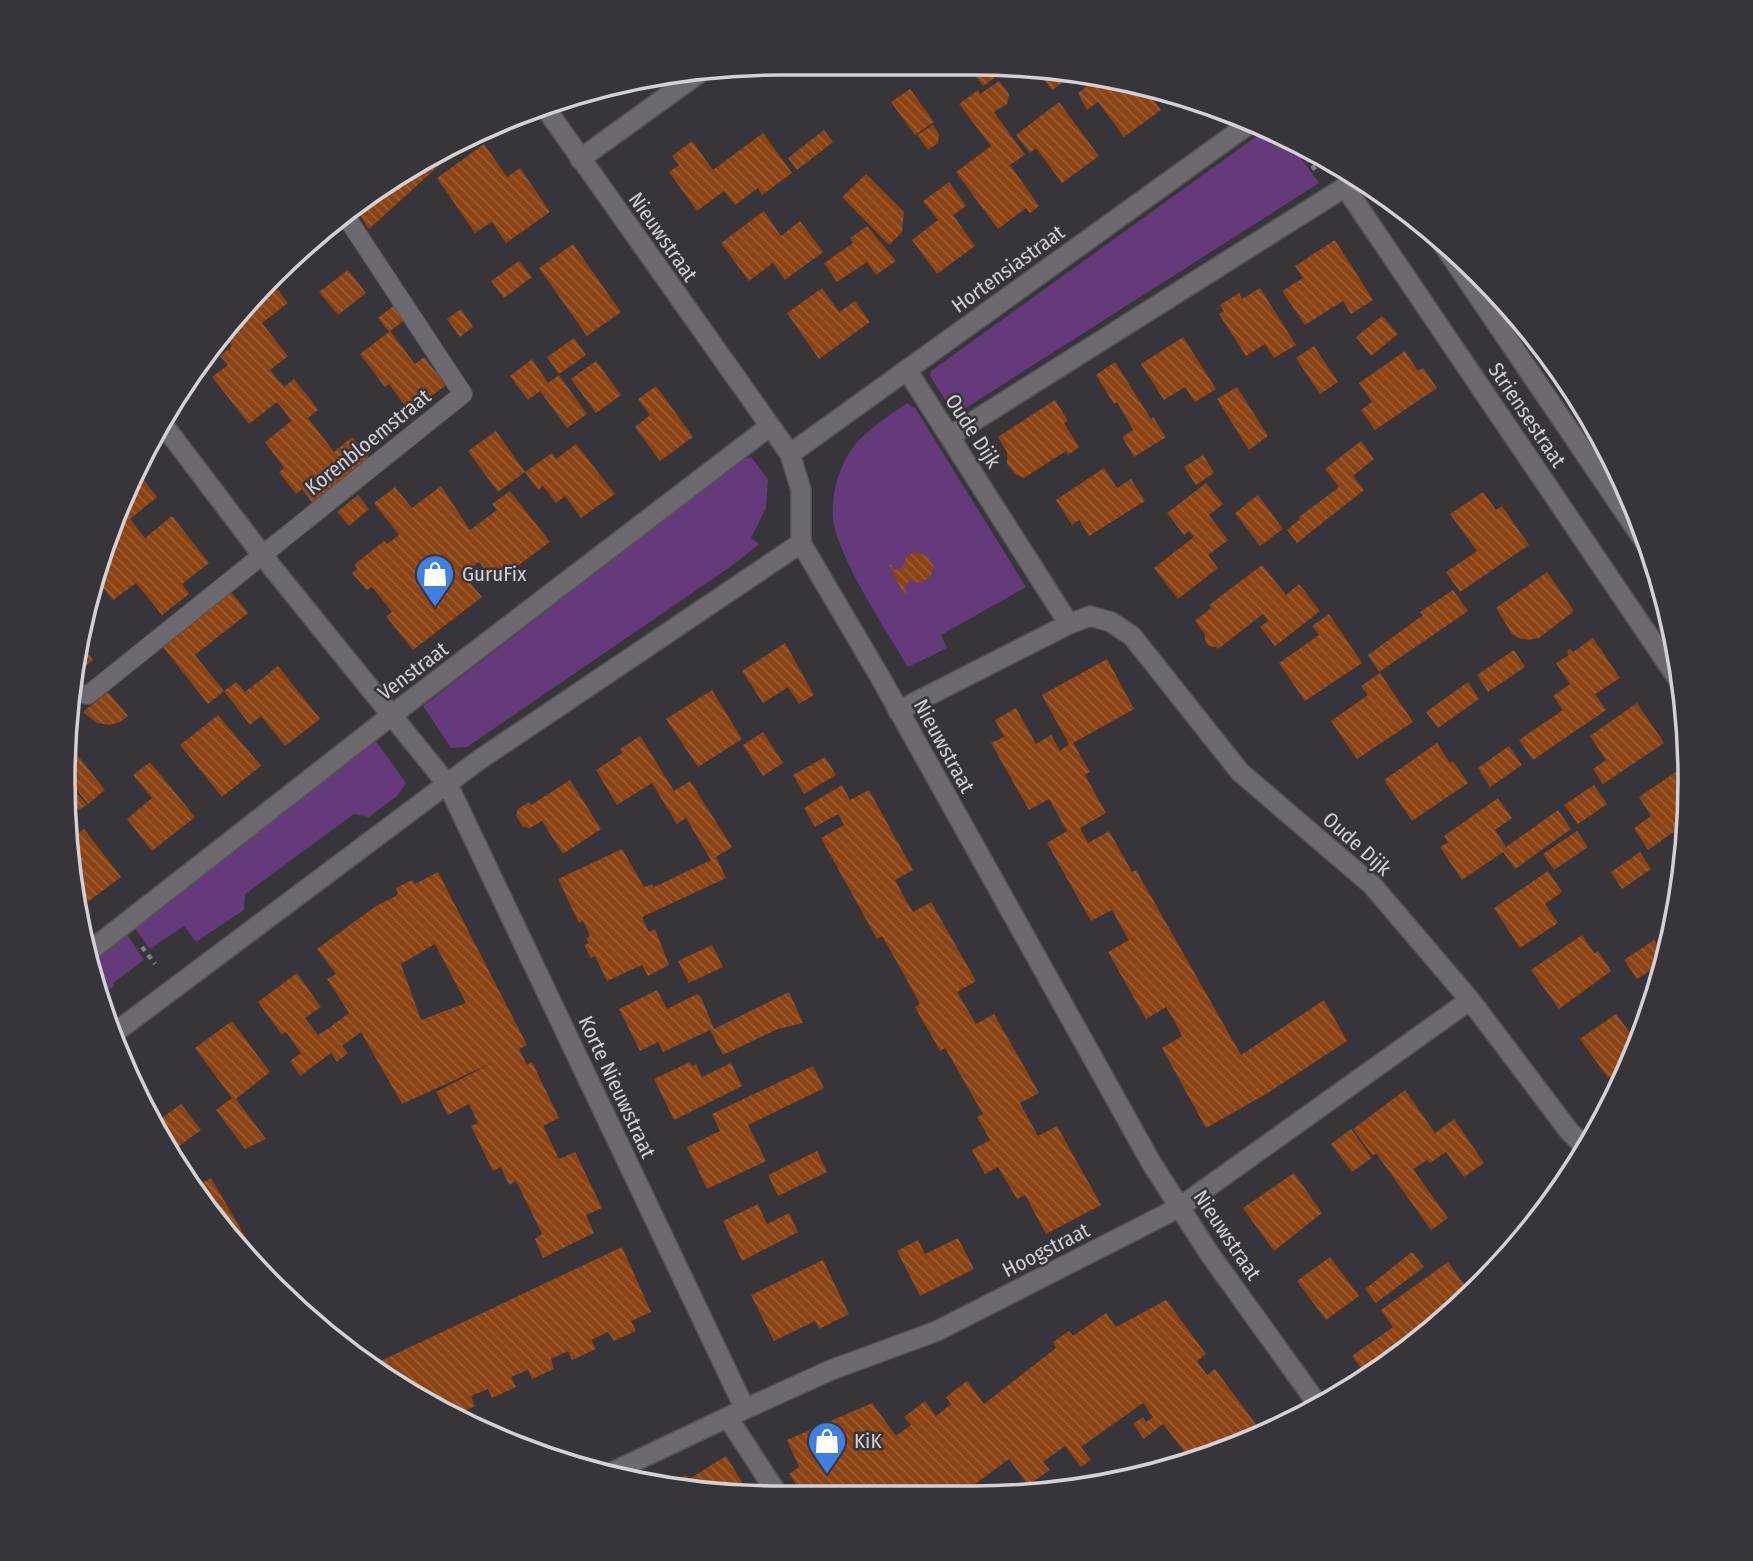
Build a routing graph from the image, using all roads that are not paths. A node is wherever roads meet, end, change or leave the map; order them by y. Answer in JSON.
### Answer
{"nodes":[{"id":1,"x":688,"y":81,"type":"edge"},
{"id":2,"x":550,"y":115,"type":"edge"},
{"id":3,"x":1242,"y":129,"type":"edge"},
{"id":4,"x":580,"y":159,"type":"junction"},
{"id":5,"x":1349,"y":185,"type":"edge"},
{"id":6,"x":1354,"y":188,"type":"edge"},
{"id":7,"x":350,"y":222,"type":"edge"},
{"id":8,"x":1464,"y":275,"type":"edge"},
{"id":9,"x":906,"y":370,"type":"junction"},
{"id":10,"x":769,"y":426,"type":"junction"},
{"id":11,"x":168,"y":431,"type":"edge"},
{"id":12,"x":950,"y":436,"type":"junction"},
{"id":13,"x":790,"y":454,"type":"junction"},
{"id":14,"x":1624,"y":511,"type":"edge"},
{"id":15,"x":801,"y":543,"type":"junction"},
{"id":16,"x":264,"y":556,"type":"junction"},
{"id":17,"x":1069,"y":624,"type":"junction"},
{"id":18,"x":1668,"y":663,"type":"edge"},
{"id":19,"x":81,"y":694,"type":"edge"},
{"id":20,"x":898,"y":711,"type":"junction"},
{"id":21,"x":392,"y":715,"type":"junction"},
{"id":22,"x":448,"y":785,"type":"junction"},
{"id":23,"x":95,"y":947,"type":"edge"},
{"id":24,"x":1470,"y":1000,"type":"junction"},
{"id":25,"x":121,"y":1028,"type":"edge"},
{"id":26,"x":1578,"y":1140,"type":"edge"},
{"id":27,"x":1180,"y":1207,"type":"junction"},
{"id":28,"x":1313,"y":1397,"type":"edge"},
{"id":29,"x":737,"y":1413,"type":"junction"},
{"id":30,"x":622,"y":1467,"type":"edge"},
{"id":31,"x":774,"y":1486,"type":"edge"}],
"edges":[{"from":1,"to":4,"type":"street"},
{"from":2,"to":4,"type":"street","name":"Nieuwstraat"},
{"from":3,"to":9,"type":"street","name":"Hortensiastraat"},
{"from":4,"to":10,"type":"street","name":"Nieuwstraat"},
{"from":5,"to":12,"type":"street"},
{"from":6,"to":18,"type":"street","name":"Striensestraat"},
{"from":7,"to":16,"type":"lane","name":"Korenbloemstraat"},
{"from":8,"to":14,"type":"street","name":"Striensestraat"},
{"from":9,"to":12,"type":"street","name":"Oude Dijk"},
{"from":9,"to":13,"type":"street","name":"Hortensiastraat"},
{"from":10,"to":13,"type":"street","name":"Nieuwstraat"},
{"from":10,"to":21,"type":"street","name":"Venstraat"},
{"from":11,"to":16,"type":"street"},
{"from":12,"to":17,"type":"street","name":"Oude Dijk"},
{"from":13,"to":15,"type":"street","name":"Nieuwstraat"},
{"from":15,"to":20,"type":"street","name":"Nieuwstraat"},
{"from":15,"to":22,"type":"street"},
{"from":16,"to":19,"type":"lane","name":"Korenbloemstraat"},
{"from":16,"to":21,"type":"street"},
{"from":17,"to":20,"type":"street","name":"Oude Dijk"},
{"from":17,"to":24,"type":"street","name":"Oude Dijk"},
{"from":20,"to":27,"type":"street","name":"Nieuwstraat"},
{"from":21,"to":22,"type":"street"},
{"from":21,"to":23,"type":"street","name":"Venstraat"},
{"from":22,"to":25,"type":"street"},
{"from":22,"to":29,"type":"street","name":"Korte Nieuwstraat"},
{"from":24,"to":26,"type":"street","name":"Oude Dijk"},
{"from":24,"to":27,"type":"street","name":"Hoogstraat"},
{"from":27,"to":28,"type":"street","name":"Nieuwstraat"},
{"from":27,"to":29,"type":"street","name":"Hoogstraat"},
{"from":29,"to":30,"type":"street","name":"Hoogstraat"},
{"from":29,"to":31,"type":"street","name":"Korte Nieuwstraat"}]}
